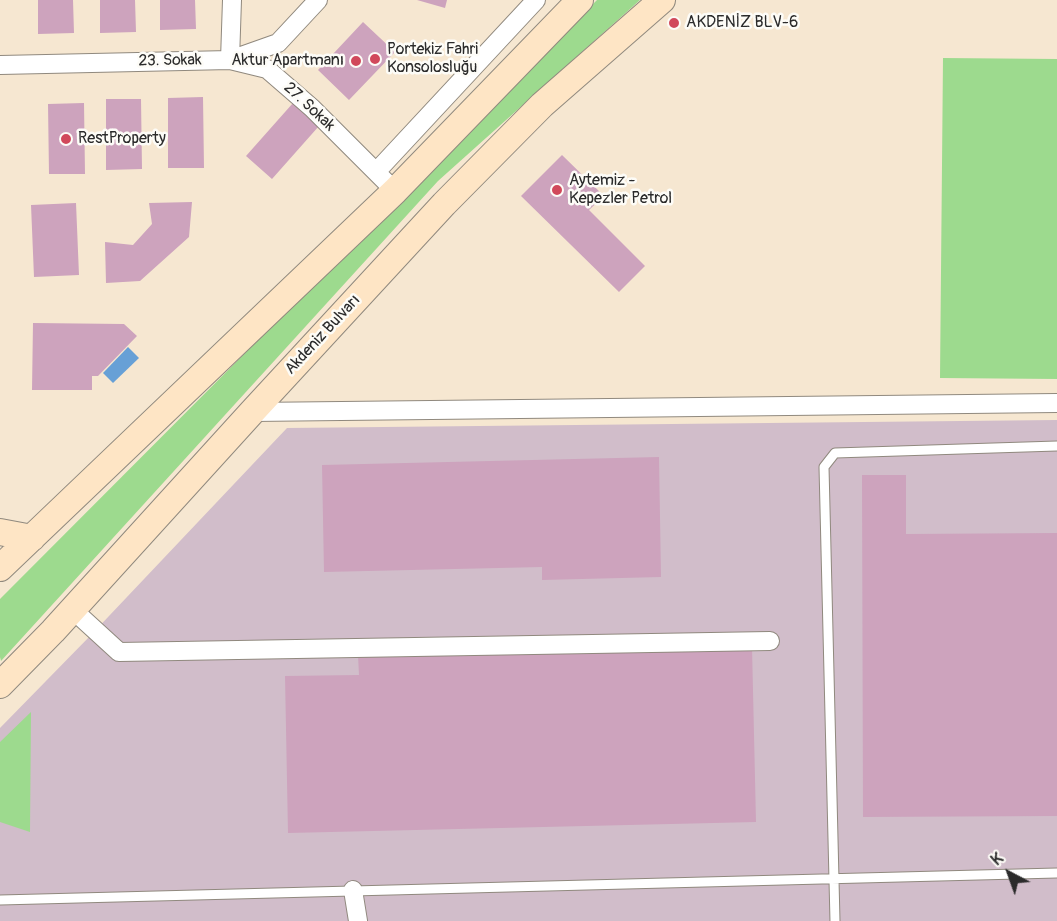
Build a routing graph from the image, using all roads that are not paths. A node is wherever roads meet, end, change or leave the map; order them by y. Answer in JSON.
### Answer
{"nodes":[{"id":1,"x":232,"y":0,"type":"edge"},
{"id":2,"x":318,"y":0,"type":"edge"},
{"id":3,"x":536,"y":0,"type":"edge"},
{"id":4,"x":580,"y":0,"type":"edge"},
{"id":5,"x":663,"y":0,"type":"edge"},
{"id":6,"x":230,"y":60,"type":"junction"},
{"id":7,"x":0,"y":65,"type":"edge"},
{"id":8,"x":376,"y":172,"type":"junction"},
{"id":9,"x":395,"y":191,"type":"junction"},
{"id":10,"x":1057,"y":403,"type":"edge"},
{"id":11,"x":252,"y":412,"type":"junction"},
{"id":12,"x":1057,"y":446,"type":"edge"},
{"id":13,"x":0,"y":532,"type":"edge"},
{"id":14,"x":32,"y":538,"type":"junction"},
{"id":15,"x":0,"y":568,"type":"edge"},
{"id":16,"x":72,"y":609,"type":"junction"},
{"id":17,"x":770,"y":641,"type":"dead end"},
{"id":18,"x":0,"y":685,"type":"edge"},
{"id":19,"x":1057,"y":873,"type":"edge"},
{"id":20,"x":834,"y":878,"type":"junction"},
{"id":21,"x":353,"y":890,"type":"junction"},
{"id":22,"x":0,"y":900,"type":"edge"},
{"id":23,"x":358,"y":921,"type":"edge"},
{"id":24,"x":835,"y":921,"type":"edge"}],
"edges":[{"from":1,"to":6,"type":"street"},
{"from":2,"to":6,"type":"street","name":"23. Sokak"},
{"from":3,"to":8,"type":"street"},
{"from":4,"to":9,"type":"main road"},
{"from":5,"to":11,"type":"main road","name":"Akdeniz Bulvarı"},
{"from":6,"to":7,"type":"street","name":"23. Sokak"},
{"from":6,"to":8,"type":"street","name":"27. Sokak"},
{"from":8,"to":9,"type":"street","name":"27. Sokak"},
{"from":9,"to":14,"type":"main road"},
{"from":10,"to":11,"type":"street"},
{"from":11,"to":16,"type":"main road","name":"Akdeniz Bulvarı"},
{"from":12,"to":20,"type":"lane"},
{"from":13,"to":14,"type":"main road"},
{"from":14,"to":15,"type":"main road"},
{"from":16,"to":17,"type":"street"},
{"from":16,"to":18,"type":"main road","name":"Akdeniz Bulvarı"},
{"from":19,"to":20,"type":"lane"},
{"from":20,"to":21,"type":"lane"},
{"from":20,"to":24,"type":"lane"},
{"from":21,"to":22,"type":"lane"},
{"from":21,"to":23,"type":"street"}]}
